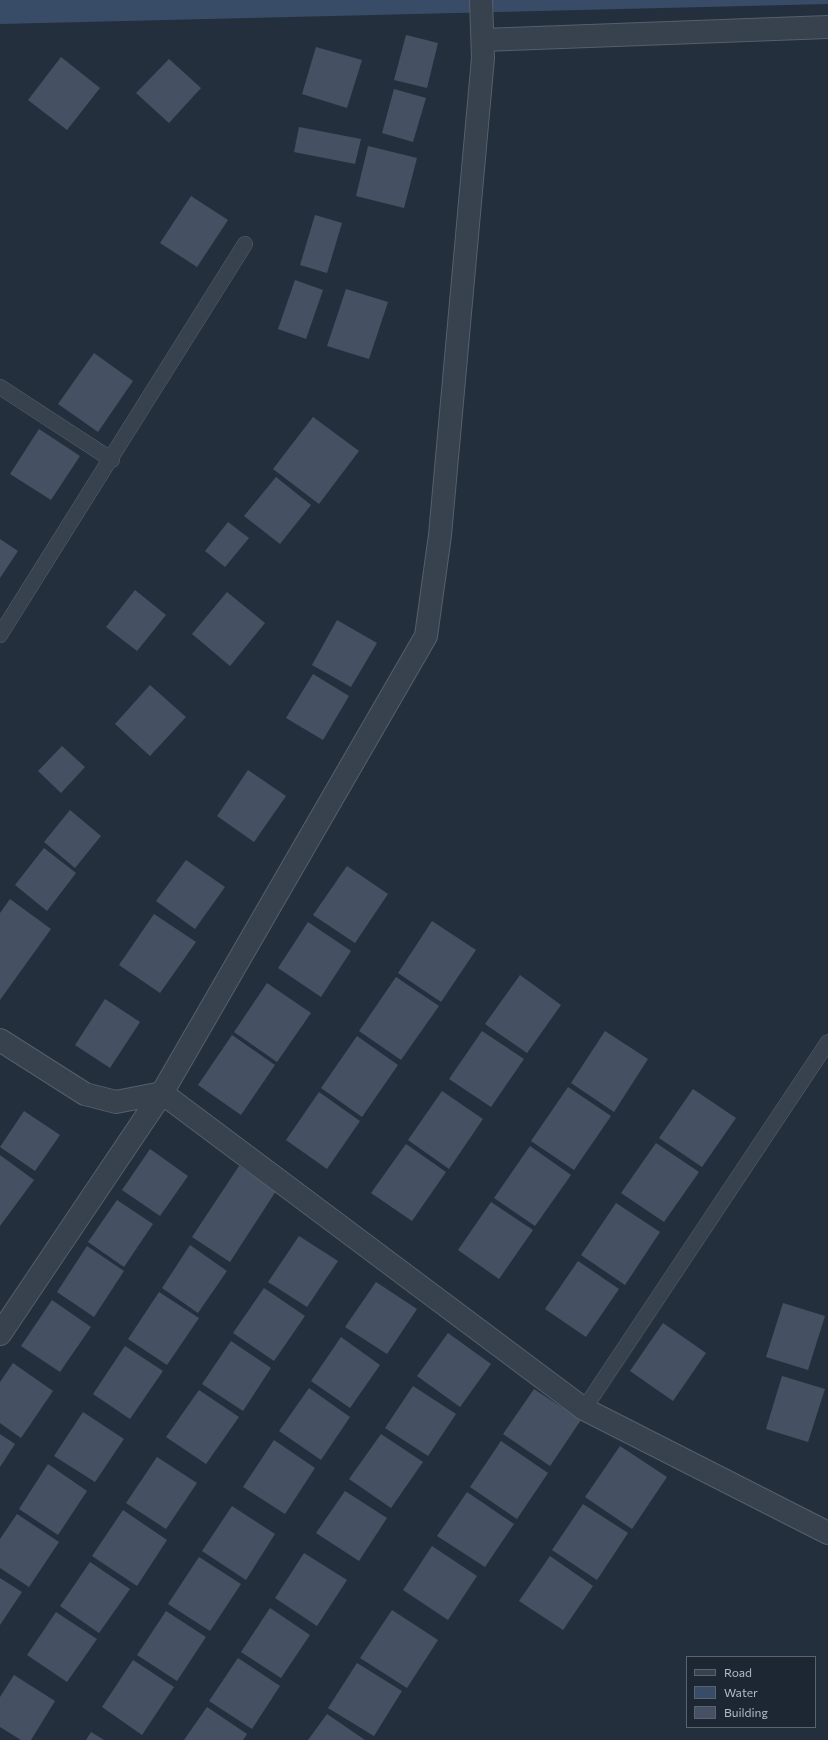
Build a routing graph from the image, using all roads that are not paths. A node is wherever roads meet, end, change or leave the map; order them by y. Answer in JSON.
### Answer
{"nodes":[{"id":1,"x":481,"y":0,"type":"edge"},
{"id":2,"x":828,"y":27,"type":"edge"},
{"id":3,"x":483,"y":40,"type":"junction"},
{"id":4,"x":245,"y":244,"type":"dead end"},
{"id":5,"x":0,"y":387,"type":"edge"},
{"id":6,"x":112,"y":460,"type":"junction"},
{"id":7,"x":0,"y":635,"type":"edge"},
{"id":8,"x":0,"y":1040,"type":"edge"},
{"id":9,"x":828,"y":1042,"type":"edge"},
{"id":10,"x":162,"y":1093,"type":"junction"},
{"id":11,"x":0,"y":1334,"type":"edge"},
{"id":12,"x":584,"y":1409,"type":"junction"},
{"id":13,"x":828,"y":1533,"type":"edge"}],
"edges":[{"from":1,"to":3,"type":"street"},
{"from":2,"to":3,"type":"street"},
{"from":3,"to":10,"type":"street"},
{"from":4,"to":6,"type":"lane"},
{"from":5,"to":6,"type":"lane"},
{"from":6,"to":7,"type":"lane"},
{"from":8,"to":10,"type":"street"},
{"from":9,"to":12,"type":"lane"},
{"from":10,"to":11,"type":"street"},
{"from":10,"to":12,"type":"street"},
{"from":12,"to":13,"type":"street"}]}
